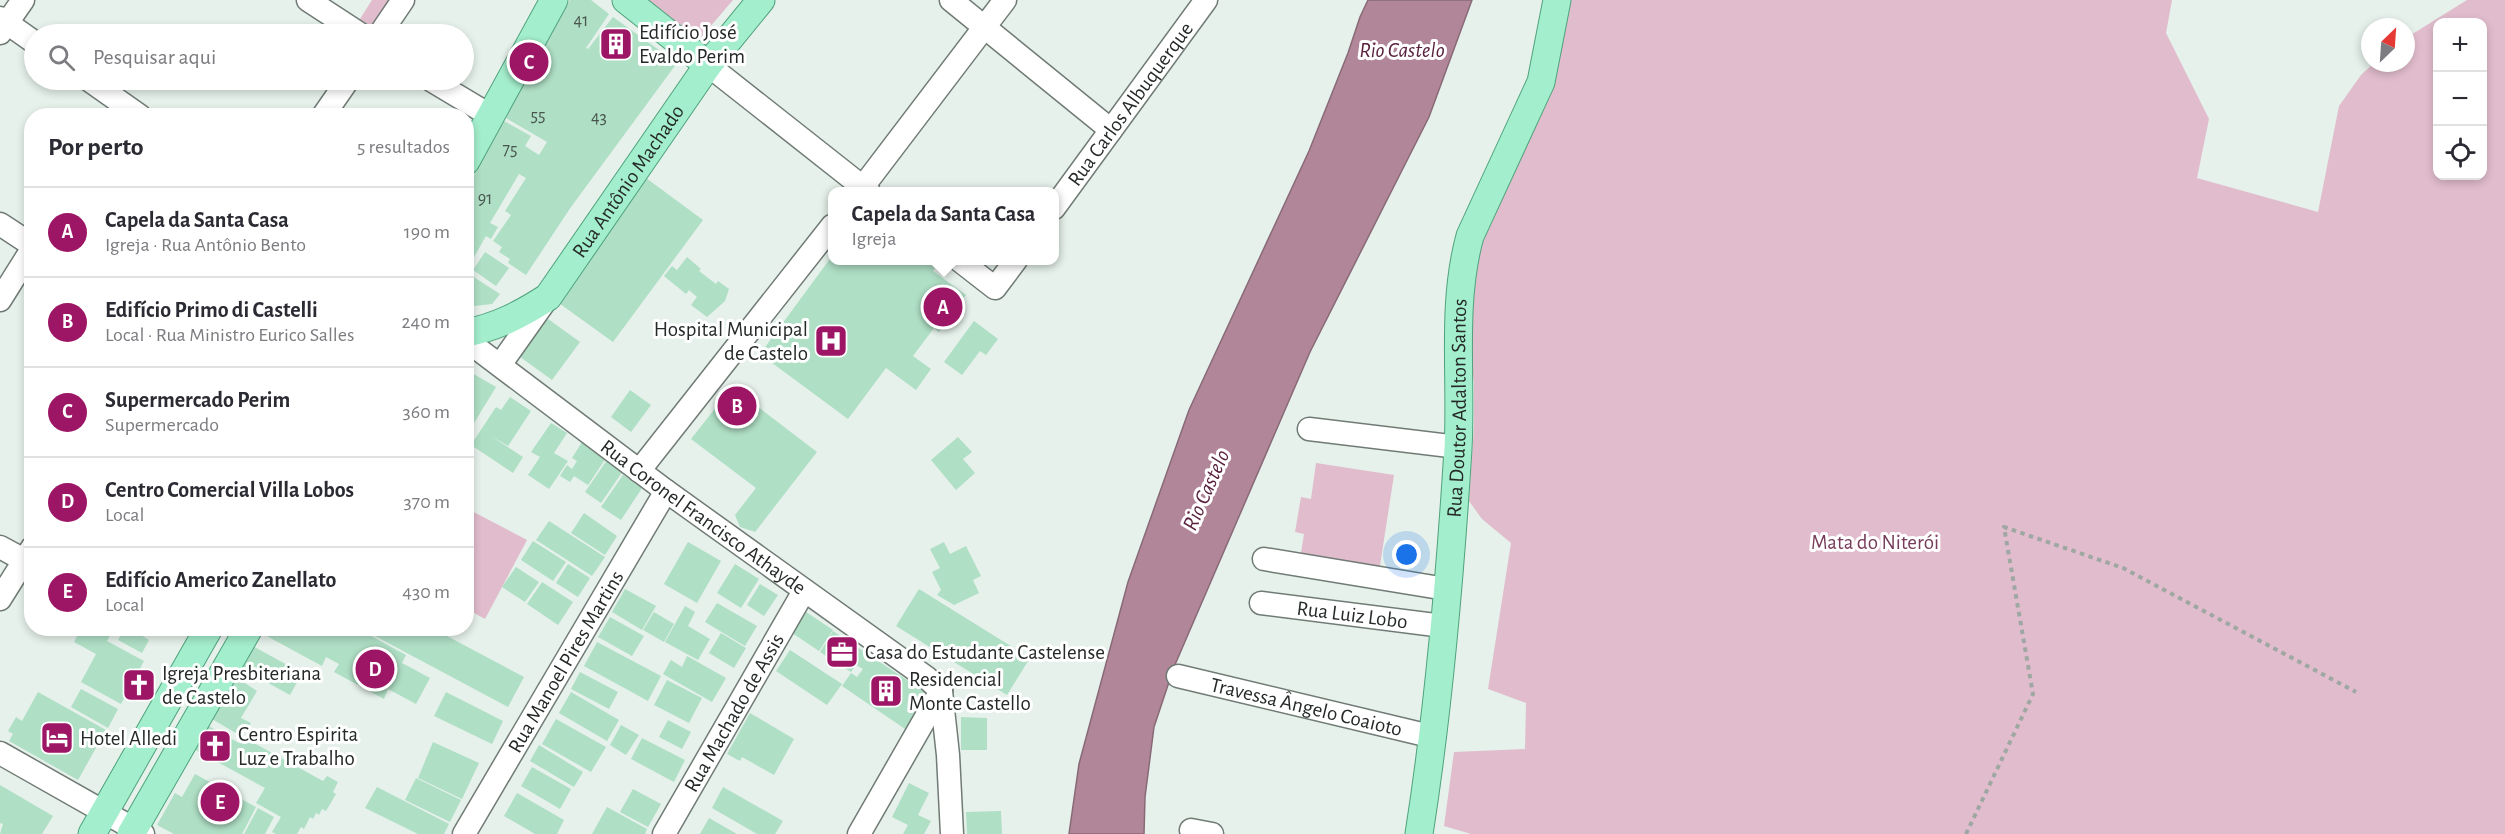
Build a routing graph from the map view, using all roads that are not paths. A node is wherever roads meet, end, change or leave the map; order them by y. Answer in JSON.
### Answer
{"nodes":[{"id":1,"x":23,"y":0,"type":"edge"},
{"id":2,"x":308,"y":0,"type":"edge"},
{"id":3,"x":403,"y":0,"type":"edge"},
{"id":4,"x":554,"y":0,"type":"edge"},
{"id":5,"x":626,"y":0,"type":"edge"},
{"id":6,"x":761,"y":0,"type":"edge"},
{"id":7,"x":951,"y":0,"type":"edge"},
{"id":8,"x":1005,"y":0,"type":"edge"},
{"id":9,"x":1206,"y":0,"type":"edge"},
{"id":10,"x":1557,"y":0,"type":"edge"},
{"id":11,"x":2,"y":24,"type":"edge"},
{"id":12,"x":345,"y":24,"type":"edge"},
{"id":13,"x":387,"y":24,"type":"edge"},
{"id":14,"x":984,"y":27,"type":"junction"},
{"id":15,"x":24,"y":36,"type":"edge"},
{"id":16,"x":708,"y":65,"type":"junction"},
{"id":17,"x":103,"y":90,"type":"edge"},
{"id":18,"x":341,"y":90,"type":"edge"},
{"id":19,"x":448,"y":90,"type":"edge"},
{"id":20,"x":129,"y":108,"type":"edge"},
{"id":21,"x":329,"y":108,"type":"edge"},
{"id":22,"x":491,"y":116,"type":"junction"},
{"id":23,"x":1111,"y":130,"type":"junction"},
{"id":24,"x":474,"y":147,"type":"edge"},
{"id":25,"x":860,"y":187,"type":"edge"},
{"id":26,"x":866,"y":187,"type":"edge"},
{"id":27,"x":1059,"y":201,"type":"edge"},
{"id":28,"x":0,"y":224,"type":"edge"},
{"id":29,"x":828,"y":231,"type":"edge"},
{"id":30,"x":24,"y":241,"type":"edge"},
{"id":31,"x":24,"y":260,"type":"edge"},
{"id":32,"x":964,"y":265,"type":"edge"},
{"id":33,"x":1013,"y":265,"type":"edge"},
{"id":34,"x":548,"y":297,"type":"junction"},
{"id":35,"x":0,"y":300,"type":"edge"},
{"id":36,"x":474,"y":331,"type":"edge"},
{"id":37,"x":474,"y":346,"type":"edge"},
{"id":38,"x":500,"y":365,"type":"junction"},
{"id":39,"x":1309,"y":429,"type":"dead end"},
{"id":40,"x":1458,"y":447,"type":"junction"},
{"id":41,"x":639,"y":471,"type":"junction"},
{"id":42,"x":666,"y":491,"type":"junction"},
{"id":43,"x":0,"y":547,"type":"edge"},
{"id":44,"x":24,"y":553,"type":"edge"},
{"id":45,"x":1264,"y":559,"type":"dead end"},
{"id":46,"x":24,"y":560,"type":"edge"},
{"id":47,"x":1446,"y":589,"type":"junction"},
{"id":48,"x":804,"y":591,"type":"junction"},
{"id":49,"x":0,"y":599,"type":"edge"},
{"id":50,"x":1260,"y":603,"type":"dead end"},
{"id":51,"x":1443,"y":626,"type":"junction"},
{"id":52,"x":204,"y":636,"type":"edge"},
{"id":53,"x":245,"y":636,"type":"edge"},
{"id":54,"x":1178,"y":676,"type":"dead end"},
{"id":55,"x":940,"y":691,"type":"junction"},
{"id":56,"x":1434,"y":737,"type":"junction"},
{"id":57,"x":0,"y":753,"type":"edge"},
{"id":58,"x":98,"y":823,"type":"edge"},
{"id":59,"x":136,"y":832,"type":"edge"},
{"id":60,"x":464,"y":834,"type":"edge"},
{"id":61,"x":664,"y":834,"type":"edge"},
{"id":62,"x":859,"y":834,"type":"edge"},
{"id":63,"x":952,"y":834,"type":"edge"},
{"id":64,"x":1419,"y":834,"type":"edge"}],
"edges":[{"from":1,"to":11,"type":"street"},
{"from":2,"to":12,"type":"street"},
{"from":3,"to":13,"type":"street"},
{"from":4,"to":22,"type":"main road"},
{"from":5,"to":16,"type":"main road"},
{"from":6,"to":16,"type":"main road","name":"Rua Antônio Machado"},
{"from":7,"to":14,"type":"street"},
{"from":8,"to":14,"type":"street"},
{"from":9,"to":23,"type":"street","name":"Rua Carlos Albuquerque"},
{"from":10,"to":40,"type":"main road","name":"Rua Doutor Adalton Santos"},
{"from":11,"to":15,"type":"street"},
{"from":14,"to":23,"type":"street"},
{"from":14,"to":26,"type":"street"},
{"from":16,"to":25,"type":"street"},
{"from":16,"to":34,"type":"main road","name":"Rua Antônio Machado"},
{"from":17,"to":20,"type":"street"},
{"from":18,"to":21,"type":"street"},
{"from":19,"to":22,"type":"street"},
{"from":22,"to":24,"type":"main road"},
{"from":23,"to":27,"type":"street","name":"Rua Carlos Albuquerque"},
{"from":28,"to":30,"type":"street"},
{"from":29,"to":41,"type":"street"},
{"from":31,"to":35,"type":"street"},
{"from":32,"to":33,"type":"street"},
{"from":34,"to":36,"type":"main road","name":"Rua Antônio Machado"},
{"from":34,"to":38,"type":"street","name":"Rua Antônio Machado"},
{"from":37,"to":38,"type":"street","name":"Rua Coronel Francisco Athayde"},
{"from":38,"to":41,"type":"street","name":"Rua Coronel Francisco Athayde"},
{"from":39,"to":40,"type":"street"},
{"from":40,"to":47,"type":"main road","name":"Rua Doutor Adalton Santos"},
{"from":41,"to":42,"type":"street","name":"Rua Coronel Francisco Athayde"},
{"from":42,"to":48,"type":"street","name":"Rua Coronel Francisco Athayde"},
{"from":42,"to":60,"type":"street","name":"Rua Manoel Pires Martins"},
{"from":43,"to":44,"type":"street"},
{"from":45,"to":47,"type":"street"},
{"from":46,"to":49,"type":"street"},
{"from":47,"to":51,"type":"main road","name":"Rua Doutor Adalton Santos"},
{"from":48,"to":55,"type":"street","name":"Rua Coronel Francisco Athayde"},
{"from":48,"to":61,"type":"street","name":"Rua Machado de Assis"},
{"from":50,"to":51,"type":"street","name":"Rua Luiz Lobo"},
{"from":51,"to":56,"type":"main road","name":"Rua Doutor Adalton Santos"},
{"from":52,"to":58,"type":"main road"},
{"from":53,"to":59,"type":"main road"},
{"from":54,"to":56,"type":"street","name":"Travessa Ângelo Coaioto"},
{"from":55,"to":62,"type":"street"},
{"from":55,"to":63,"type":"street"},
{"from":56,"to":64,"type":"main road","name":"Rua Doutor Adalton Santos"},
{"from":57,"to":58,"type":"street"},
{"from":58,"to":59,"type":"street"}]}
